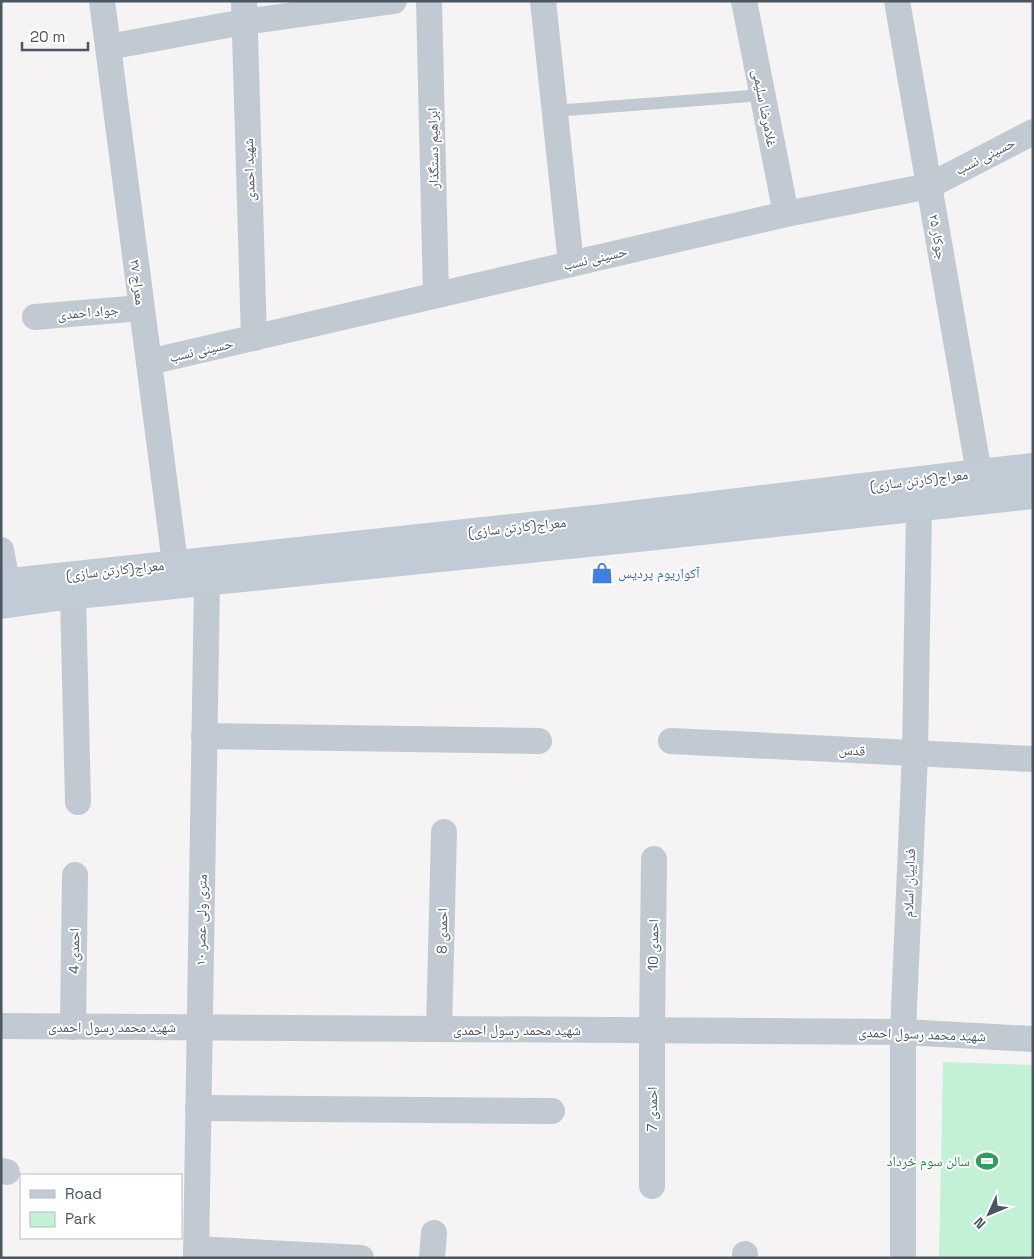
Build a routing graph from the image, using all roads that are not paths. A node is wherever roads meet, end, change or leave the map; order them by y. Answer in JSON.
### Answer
{"nodes":[{"id":1,"x":102,"y":1,"type":"edge"},
{"id":2,"x":394,"y":1,"type":"edge"},
{"id":3,"x":429,"y":1,"type":"edge"},
{"id":4,"x":542,"y":1,"type":"edge"},
{"id":5,"x":744,"y":1,"type":"edge"},
{"id":6,"x":896,"y":1,"type":"edge"},
{"id":7,"x":244,"y":12,"type":"edge"},
{"id":8,"x":108,"y":47,"type":"junction"},
{"id":9,"x":762,"y":95,"type":"junction"},
{"id":10,"x":554,"y":111,"type":"junction"},
{"id":11,"x":1033,"y":132,"type":"edge"},
{"id":12,"x":929,"y":186,"type":"junction"},
{"id":13,"x":786,"y":214,"type":"junction"},
{"id":14,"x":571,"y":264,"type":"junction"},
{"id":15,"x":436,"y":295,"type":"junction"},
{"id":16,"x":141,"y":308,"type":"junction"},
{"id":17,"x":35,"y":317,"type":"dead end"},
{"id":18,"x":254,"y":338,"type":"junction"},
{"id":19,"x":149,"y":362,"type":"junction"},
{"id":20,"x":1033,"y":467,"type":"edge"},
{"id":21,"x":979,"y":472,"type":"junction"},
{"id":22,"x":1033,"y":495,"type":"edge"},
{"id":23,"x":919,"y":508,"type":"junction"},
{"id":24,"x":1,"y":550,"type":"edge"},
{"id":25,"x":175,"y":563,"type":"junction"},
{"id":26,"x":207,"y":582,"type":"junction"},
{"id":27,"x":3,"y":590,"type":"edge"},
{"id":28,"x":73,"y":595,"type":"junction"},
{"id":29,"x":204,"y":736,"type":"junction"},
{"id":30,"x":540,"y":741,"type":"dead end"},
{"id":31,"x":670,"y":741,"type":"dead end"},
{"id":32,"x":915,"y":753,"type":"junction"},
{"id":33,"x":1033,"y":759,"type":"edge"},
{"id":34,"x":78,"y":802,"type":"dead end"},
{"id":35,"x":444,"y":832,"type":"dead end"},
{"id":36,"x":654,"y":859,"type":"dead end"},
{"id":37,"x":75,"y":875,"type":"dead end"},
{"id":38,"x":1,"y":1026,"type":"edge"},
{"id":39,"x":73,"y":1027,"type":"junction"},
{"id":40,"x":200,"y":1027,"type":"junction"},
{"id":41,"x":440,"y":1029,"type":"junction"},
{"id":42,"x":652,"y":1031,"type":"junction"},
{"id":43,"x":903,"y":1032,"type":"junction"},
{"id":44,"x":1033,"y":1039,"type":"edge"},
{"id":45,"x":198,"y":1108,"type":"junction"},
{"id":46,"x":552,"y":1112,"type":"dead end"},
{"id":47,"x":652,"y":1186,"type":"dead end"},
{"id":48,"x":196,"y":1253,"type":"edge"},
{"id":49,"x":361,"y":1258,"type":"edge"},
{"id":50,"x":903,"y":1258,"type":"edge"}],
"edges":[{"from":1,"to":8,"type":"street","name":"معراج ۲۷"},
{"from":2,"to":7,"type":"street"},
{"from":3,"to":15,"type":"street","name":"ابراهیم دستگذار"},
{"from":4,"to":10,"type":"street"},
{"from":5,"to":9,"type":"street","name":"غلامرضا سلیمی"},
{"from":6,"to":12,"type":"street","name":"جوکار ۲۵"},
{"from":7,"to":8,"type":"street"},
{"from":7,"to":18,"type":"street","name":"شهید احمدی"},
{"from":8,"to":16,"type":"street","name":"معراج ۲۷"},
{"from":9,"to":10,"type":"lane"},
{"from":9,"to":13,"type":"street","name":"غلامرضا سلیمی"},
{"from":10,"to":14,"type":"street"},
{"from":11,"to":12,"type":"street","name":"حسینی نسب"},
{"from":12,"to":13,"type":"street","name":"حسینی نسب"},
{"from":12,"to":21,"type":"street","name":"جوکار ۲۵"},
{"from":13,"to":14,"type":"street","name":"حسینی نسب"},
{"from":14,"to":15,"type":"street","name":"حسینی نسب"},
{"from":15,"to":18,"type":"street","name":"حسینی نسب"},
{"from":16,"to":17,"type":"street","name":"جواد احمدی"},
{"from":16,"to":19,"type":"street","name":"معراج ۲۷"},
{"from":18,"to":19,"type":"street","name":"حسینی نسب"},
{"from":19,"to":25,"type":"street","name":"معراج ۲۷"},
{"from":20,"to":21,"type":"street","name":"معراج(کارتن سازی)"},
{"from":21,"to":25,"type":"street","name":"معراج(کارتن سازی)"},
{"from":22,"to":23,"type":"street","name":"معراج(کارتن سازی)"},
{"from":23,"to":26,"type":"street","name":"معراج(کارتن سازی)"},
{"from":23,"to":32,"type":"street","name":"فداییان اسلام"},
{"from":24,"to":27,"type":"street"},
{"from":25,"to":27,"type":"street","name":"معراج(کارتن سازی)"},
{"from":26,"to":28,"type":"street","name":"معراج(کارتن سازی)"},
{"from":26,"to":29,"type":"street","name":"۱۰ متری ولی عصر"},
{"from":27,"to":28,"type":"street","name":"معراج(کارتن سازی)"},
{"from":28,"to":34,"type":"street"},
{"from":29,"to":30,"type":"street"},
{"from":29,"to":40,"type":"street","name":"۱۰ متری ولی عصر"},
{"from":31,"to":32,"type":"street","name":"قدس"},
{"from":32,"to":33,"type":"street","name":"قدس"},
{"from":32,"to":43,"type":"street","name":"فداییان اسلام"},
{"from":35,"to":41,"type":"street","name":"احمدی 8"},
{"from":36,"to":42,"type":"street","name":"احمدی 10"},
{"from":37,"to":39,"type":"street","name":"احمدی 4"},
{"from":38,"to":39,"type":"street","name":"شهید محمد رسول احمدی"},
{"from":39,"to":40,"type":"street","name":"شهید محمد رسول احمدی"},
{"from":40,"to":41,"type":"street","name":"شهید محمد رسول احمدی"},
{"from":40,"to":45,"type":"street","name":"۱۰ متری ولی عصر"},
{"from":41,"to":42,"type":"street","name":"شهید محمد رسول احمدی"},
{"from":42,"to":43,"type":"street","name":"شهید محمد رسول احمدی"},
{"from":42,"to":47,"type":"street","name":"احمدی 7"},
{"from":43,"to":44,"type":"street","name":"شهید محمد رسول احمدی"},
{"from":43,"to":50,"type":"street","name":"فداییان اسلام"},
{"from":45,"to":46,"type":"street"},
{"from":45,"to":48,"type":"street","name":"۱۰ متری ولی عصر"},
{"from":48,"to":49,"type":"street"}]}
